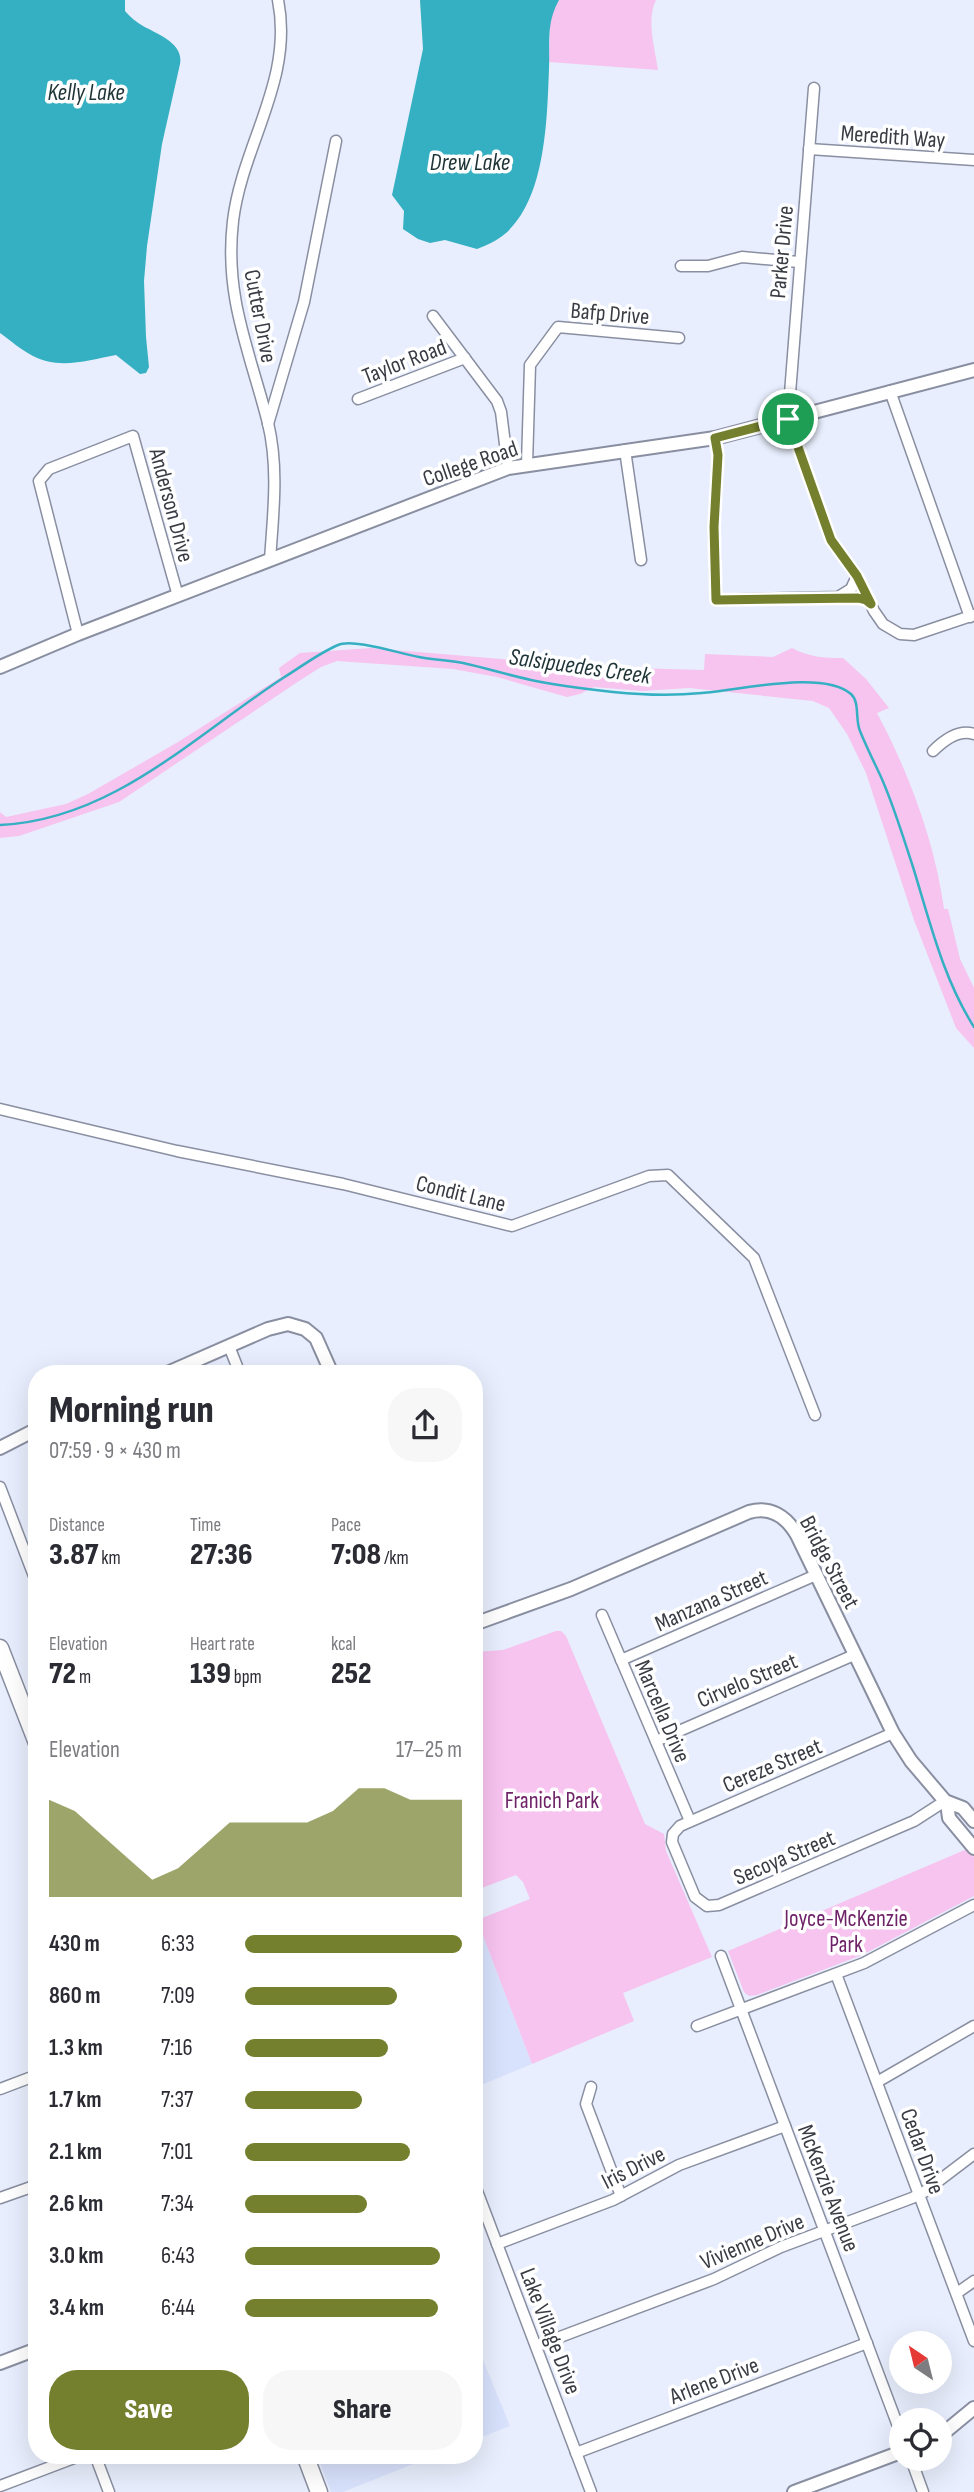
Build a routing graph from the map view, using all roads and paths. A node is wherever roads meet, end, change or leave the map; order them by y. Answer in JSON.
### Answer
{"nodes":[{"id":1,"x":278,"y":0,"type":"edge"},
{"id":2,"x":814,"y":88,"type":"dead end"},
{"id":3,"x":336,"y":141,"type":"dead end"},
{"id":4,"x":809,"y":149,"type":"junction"},
{"id":5,"x":974,"y":160,"type":"edge"},
{"id":6,"x":799,"y":261,"type":"junction"},
{"id":7,"x":681,"y":266,"type":"dead end"},
{"id":8,"x":433,"y":316,"type":"dead end"},
{"id":9,"x":679,"y":338,"type":"dead end"},
{"id":10,"x":465,"y":358,"type":"junction"},
{"id":11,"x":970,"y":373,"type":"edge"},
{"id":12,"x":890,"y":391,"type":"junction"},
{"id":13,"x":358,"y":399,"type":"dead end"},
{"id":14,"x":788,"y":419,"type":"junction"},
{"id":15,"x":268,"y":424,"type":"junction"},
{"id":16,"x":715,"y":438,"type":"junction"},
{"id":17,"x":625,"y":450,"type":"junction"},
{"id":18,"x":527,"y":464,"type":"junction"},
{"id":19,"x":508,"y":468,"type":"junction"},
{"id":20,"x":641,"y":560,"type":"dead end"},
{"id":21,"x":270,"y":561,"type":"junction"},
{"id":22,"x":857,"y":576,"type":"junction"},
{"id":23,"x":178,"y":596,"type":"junction"},
{"id":24,"x":831,"y":598,"type":"junction"},
{"id":25,"x":871,"y":604,"type":"junction"},
{"id":26,"x":972,"y":616,"type":"edge"},
{"id":27,"x":78,"y":634,"type":"junction"},
{"id":28,"x":0,"y":667,"type":"edge"},
{"id":29,"x":974,"y":734,"type":"edge"},
{"id":30,"x":933,"y":751,"type":"dead end"},
{"id":31,"x":0,"y":1109,"type":"edge"},
{"id":32,"x":229,"y":1346,"type":"junction"},
{"id":33,"x":186,"y":1365,"type":"edge"},
{"id":34,"x":236,"y":1365,"type":"edge"},
{"id":35,"x":328,"y":1365,"type":"edge"},
{"id":36,"x":815,"y":1415,"type":"dead end"},
{"id":37,"x":28,"y":1434,"type":"edge"},
{"id":38,"x":0,"y":1448,"type":"edge"},
{"id":39,"x":0,"y":1487,"type":"edge"},
{"id":40,"x":28,"y":1560,"type":"edge"},
{"id":41,"x":816,"y":1575,"type":"junction"},
{"id":42,"x":602,"y":1615,"type":"dead end"},
{"id":43,"x":483,"y":1621,"type":"edge"},
{"id":44,"x":0,"y":1648,"type":"edge"},
{"id":45,"x":854,"y":1655,"type":"junction"},
{"id":46,"x":621,"y":1660,"type":"junction"},
{"id":47,"x":28,"y":1721,"type":"edge"},
{"id":48,"x":893,"y":1733,"type":"junction"},
{"id":49,"x":656,"y":1741,"type":"junction"},
{"id":50,"x":946,"y":1802,"type":"junction"},
{"id":51,"x":690,"y":1821,"type":"junction"},
{"id":52,"x":974,"y":1821,"type":"edge"},
{"id":53,"x":672,"y":1838,"type":"joint"},
{"id":54,"x":974,"y":1848,"type":"edge"},
{"id":55,"x":974,"y":1905,"type":"edge"},
{"id":56,"x":720,"y":1956,"type":"dead end"},
{"id":57,"x":836,"y":1974,"type":"junction"},
{"id":58,"x":742,"y":2009,"type":"junction"},
{"id":59,"x":697,"y":2026,"type":"dead end"},
{"id":60,"x":974,"y":2026,"type":"edge"},
{"id":61,"x":28,"y":2079,"type":"edge"},
{"id":62,"x":877,"y":2082,"type":"junction"},
{"id":63,"x":591,"y":2087,"type":"dead end"},
{"id":64,"x":0,"y":2089,"type":"edge"},
{"id":65,"x":785,"y":2126,"type":"junction"},
{"id":66,"x":974,"y":2154,"type":"edge"},
{"id":67,"x":28,"y":2188,"type":"edge"},
{"id":68,"x":919,"y":2195,"type":"junction"},
{"id":69,"x":621,"y":2196,"type":"junction"},
{"id":70,"x":0,"y":2198,"type":"edge"},
{"id":71,"x":483,"y":2207,"type":"edge"},
{"id":72,"x":825,"y":2231,"type":"junction"},
{"id":73,"x":497,"y":2244,"type":"junction"},
{"id":74,"x":974,"y":2281,"type":"edge"},
{"id":75,"x":957,"y":2293,"type":"junction"},
{"id":76,"x":974,"y":2341,"type":"edge"},
{"id":77,"x":866,"y":2343,"type":"junction"},
{"id":78,"x":536,"y":2346,"type":"junction"},
{"id":79,"x":28,"y":2352,"type":"edge"},
{"id":80,"x":0,"y":2363,"type":"edge"},
{"id":81,"x":891,"y":2408,"type":"edge"},
{"id":82,"x":974,"y":2408,"type":"edge"},
{"id":83,"x":952,"y":2426,"type":"edge"},
{"id":84,"x":576,"y":2453,"type":"junction"},
{"id":85,"x":889,"y":2456,"type":"edge"},
{"id":86,"x":58,"y":2464,"type":"edge"},
{"id":87,"x":98,"y":2464,"type":"edge"},
{"id":88,"x":308,"y":2464,"type":"edge"},
{"id":89,"x":915,"y":2471,"type":"edge"},
{"id":90,"x":0,"y":2486,"type":"edge"},
{"id":91,"x":109,"y":2492,"type":"edge"},
{"id":92,"x":319,"y":2492,"type":"edge"},
{"id":93,"x":591,"y":2492,"type":"edge"},
{"id":94,"x":794,"y":2492,"type":"edge"},
{"id":95,"x":923,"y":2492,"type":"edge"}],
"edges":[{"from":1,"to":15,"type":"street","name":"Cutter Drive"},
{"from":2,"to":4,"type":"street","name":"Parker Drive"},
{"from":3,"to":15,"type":"street"},
{"from":4,"to":5,"type":"street","name":"Meredith Way"},
{"from":4,"to":6,"type":"street","name":"Parker Drive"},
{"from":6,"to":7,"type":"street"},
{"from":6,"to":14,"type":"street","name":"Parker Drive"},
{"from":8,"to":10,"type":"street"},
{"from":9,"to":18,"type":"street","name":"Bafp Drive"},
{"from":10,"to":13,"type":"street","name":"Taylor Road"},
{"from":10,"to":19,"type":"street"},
{"from":11,"to":12,"type":"street","name":"College Road"},
{"from":12,"to":14,"type":"street","name":"College Road"},
{"from":12,"to":26,"type":"street"},
{"from":14,"to":16,"type":"street","name":"College Road"},
{"from":14,"to":22,"type":"street"},
{"from":15,"to":21,"type":"street","name":"Cutter Drive"},
{"from":16,"to":17,"type":"street","name":"College Road"},
{"from":16,"to":24,"type":"street"},
{"from":17,"to":18,"type":"street","name":"College Road"},
{"from":17,"to":20,"type":"street"},
{"from":18,"to":19,"type":"street","name":"College Road"},
{"from":19,"to":21,"type":"street","name":"College Road"},
{"from":21,"to":23,"type":"street","name":"College Road"},
{"from":22,"to":24,"type":"street"},
{"from":22,"to":25,"type":"street"},
{"from":23,"to":27,"type":"street","name":"College Road"},
{"from":23,"to":27,"type":"street","name":"Anderson Drive"},
{"from":24,"to":25,"type":"street"},
{"from":25,"to":26,"type":"street"},
{"from":27,"to":28,"type":"street","name":"College Road"},
{"from":29,"to":30,"type":"street"},
{"from":31,"to":36,"type":"street","name":"Condit Lane"},
{"from":32,"to":33,"type":"street"},
{"from":32,"to":34,"type":"street"},
{"from":32,"to":35,"type":"street"},
{"from":37,"to":38,"type":"street"},
{"from":39,"to":40,"type":"street"},
{"from":41,"to":43,"type":"street","name":"Bridge Street"},
{"from":41,"to":45,"type":"street","name":"Bridge Street"},
{"from":41,"to":46,"type":"street","name":"Manzana Street"},
{"from":42,"to":46,"type":"street","name":"Marcella Drive"},
{"from":44,"to":47,"type":"main road"},
{"from":45,"to":48,"type":"street","name":"Bridge Street"},
{"from":45,"to":49,"type":"street","name":"Cirvelo Street"},
{"from":46,"to":49,"type":"street","name":"Marcella Drive"},
{"from":48,"to":50,"type":"street","name":"Bridge Street"},
{"from":48,"to":51,"type":"street","name":"Cereze Street"},
{"from":49,"to":51,"type":"street","name":"Marcella Drive"},
{"from":50,"to":52,"type":"street","name":"Bridge Street"},
{"from":50,"to":53,"type":"street","name":"Secoya Street"},
{"from":50,"to":54,"type":"street","name":"Bridge Street"},
{"from":51,"to":53,"type":"street","name":"Cereze Street"},
{"from":55,"to":57,"type":"street"},
{"from":56,"to":58,"type":"street","name":"McKenzie Avenue"},
{"from":57,"to":58,"type":"street"},
{"from":57,"to":62,"type":"street","name":"Cedar Drive"},
{"from":58,"to":59,"type":"street"},
{"from":58,"to":65,"type":"street","name":"McKenzie Avenue"},
{"from":60,"to":62,"type":"street"},
{"from":61,"to":64,"type":"street"},
{"from":62,"to":68,"type":"street","name":"Cedar Drive"},
{"from":63,"to":69,"type":"street"},
{"from":65,"to":69,"type":"street","name":"Iris Drive"},
{"from":65,"to":72,"type":"street","name":"McKenzie Avenue"},
{"from":66,"to":68,"type":"street","name":"Vivienne Drive"},
{"from":67,"to":70,"type":"street"},
{"from":68,"to":72,"type":"street","name":"Vivienne Drive"},
{"from":68,"to":75,"type":"street","name":"Cedar Drive"},
{"from":69,"to":73,"type":"street","name":"Iris Drive"},
{"from":71,"to":73,"type":"street","name":"Lake Village Drive"},
{"from":72,"to":77,"type":"street","name":"McKenzie Avenue"},
{"from":72,"to":78,"type":"street","name":"Vivienne Drive"},
{"from":73,"to":78,"type":"street","name":"Lake Village Drive"},
{"from":74,"to":75,"type":"street"},
{"from":75,"to":76,"type":"street","name":"Cedar Drive"},
{"from":77,"to":81,"type":"street","name":"McKenzie Avenue"},
{"from":77,"to":84,"type":"street","name":"Arlene Drive"},
{"from":78,"to":84,"type":"street","name":"Lake Village Drive"},
{"from":79,"to":80,"type":"street"},
{"from":82,"to":83,"type":"street"},
{"from":84,"to":93,"type":"street","name":"Lake Village Drive"},
{"from":85,"to":94,"type":"street"},
{"from":86,"to":90,"type":"street"},
{"from":87,"to":91,"type":"street"},
{"from":88,"to":92,"type":"main road"},
{"from":89,"to":95,"type":"street"}]}
